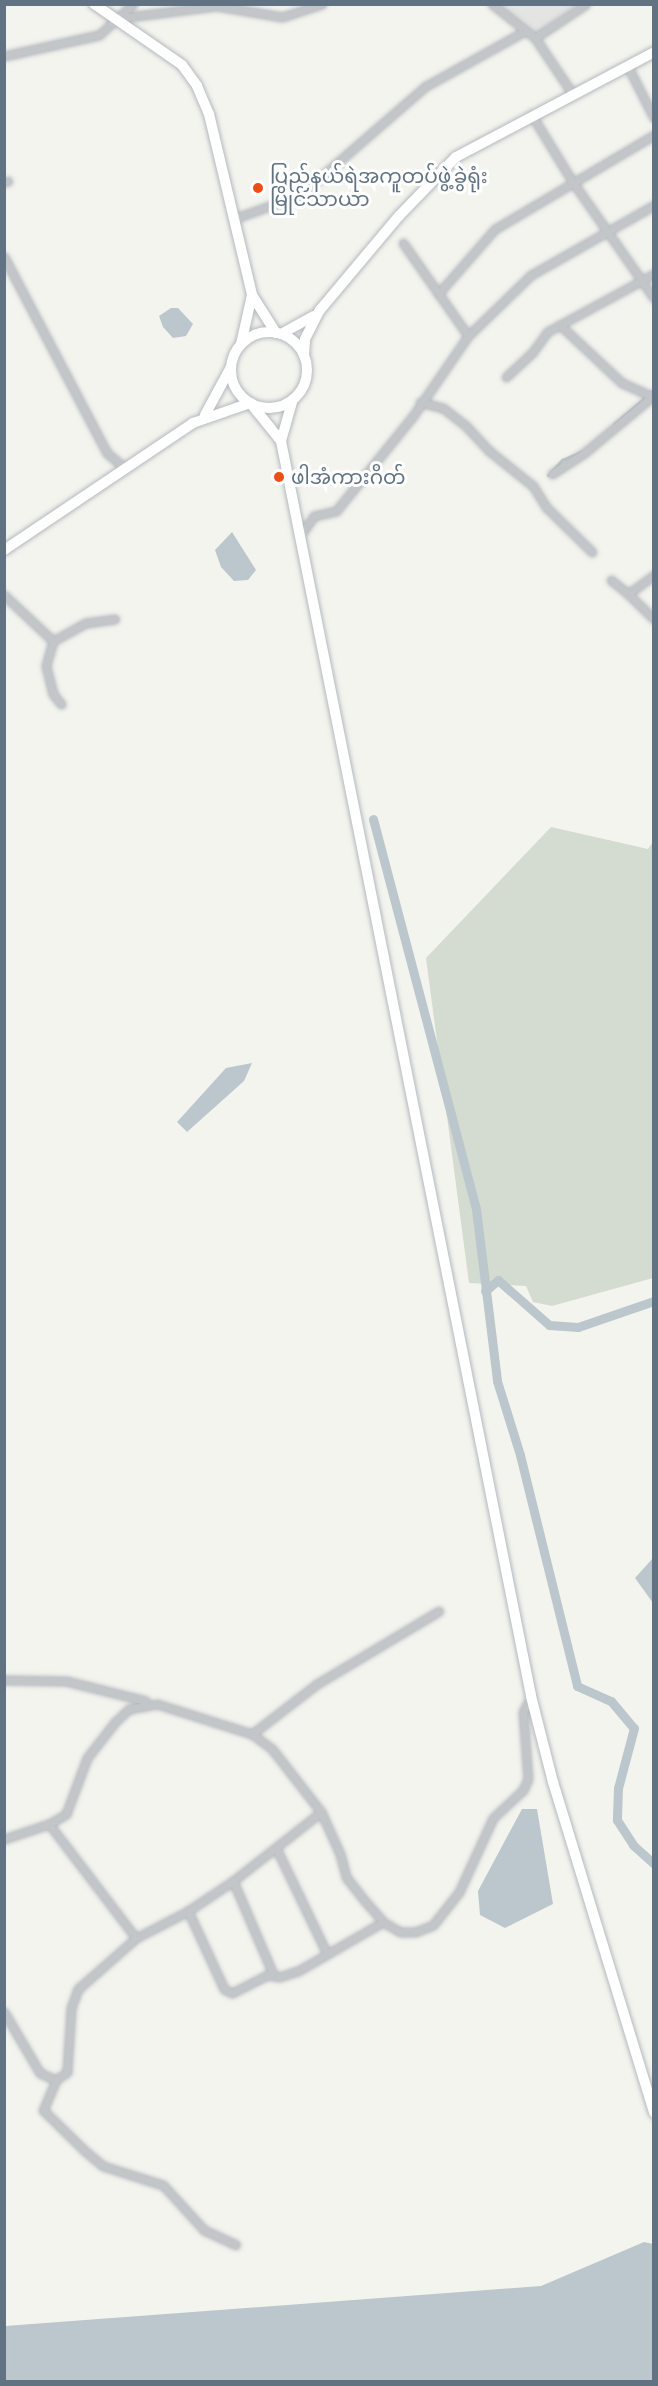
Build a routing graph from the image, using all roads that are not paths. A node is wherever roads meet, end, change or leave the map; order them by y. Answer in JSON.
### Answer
{"nodes":[{"id":1,"x":94,"y":4,"type":"edge"},
{"id":2,"x":133,"y":4,"type":"edge"},
{"id":3,"x":322,"y":4,"type":"edge"},
{"id":4,"x":492,"y":4,"type":"edge"},
{"id":5,"x":586,"y":4,"type":"edge"},
{"id":6,"x":118,"y":20,"type":"junction"},
{"id":7,"x":525,"y":31,"type":"junction"},
{"id":8,"x":535,"y":38,"type":"junction"},
{"id":9,"x":654,"y":52,"type":"edge"},
{"id":10,"x":4,"y":56,"type":"edge"},
{"id":11,"x":627,"y":65,"type":"junction"},
{"id":12,"x":572,"y":93,"type":"junction"},
{"id":13,"x":531,"y":114,"type":"junction"},
{"id":14,"x":654,"y":118,"type":"edge"},
{"id":15,"x":654,"y":135,"type":"edge"},
{"id":16,"x":572,"y":181,"type":"junction"},
{"id":17,"x":654,"y":205,"type":"edge"},
{"id":18,"x":236,"y":218,"type":"junction"},
{"id":19,"x":605,"y":231,"type":"junction"},
{"id":20,"x":403,"y":243,"type":"dead end"},
{"id":21,"x":4,"y":257,"type":"edge"},
{"id":22,"x":654,"y":274,"type":"edge"},
{"id":23,"x":641,"y":282,"type":"junction"},
{"id":24,"x":438,"y":294,"type":"junction"},
{"id":25,"x":252,"y":295,"type":"junction"},
{"id":26,"x":654,"y":298,"type":"edge"},
{"id":27,"x":320,"y":310,"type":"junction"},
{"id":28,"x":560,"y":325,"type":"junction"},
{"id":29,"x":279,"y":333,"type":"junction"},
{"id":30,"x":468,"y":336,"type":"junction"},
{"id":31,"x":241,"y":345,"type":"junction"},
{"id":32,"x":304,"y":355,"type":"junction"},
{"id":33,"x":231,"y":367,"type":"junction"},
{"id":34,"x":506,"y":377,"type":"dead end"},
{"id":35,"x":652,"y":395,"type":"edge"},
{"id":36,"x":295,"y":398,"type":"junction"},
{"id":37,"x":420,"y":402,"type":"junction"},
{"id":38,"x":251,"y":404,"type":"junction"},
{"id":39,"x":205,"y":416,"type":"junction"},
{"id":40,"x":281,"y":441,"type":"junction"},
{"id":41,"x":125,"y":468,"type":"junction"},
{"id":42,"x":552,"y":474,"type":"dead end"},
{"id":43,"x":300,"y":537,"type":"junction"},
{"id":44,"x":4,"y":550,"type":"edge"},
{"id":45,"x":592,"y":552,"type":"dead end"},
{"id":46,"x":654,"y":575,"type":"edge"},
{"id":47,"x":611,"y":580,"type":"dead end"},
{"id":48,"x":628,"y":594,"type":"junction"},
{"id":49,"x":4,"y":595,"type":"edge"},
{"id":50,"x":115,"y":619,"type":"dead end"},
{"id":51,"x":654,"y":620,"type":"edge"},
{"id":52,"x":53,"y":641,"type":"junction"},
{"id":53,"x":61,"y":704,"type":"dead end"},
{"id":54,"x":439,"y":1611,"type":"dead end"},
{"id":55,"x":4,"y":1680,"type":"edge"},
{"id":56,"x":531,"y":1696,"type":"junction"},
{"id":57,"x":157,"y":1704,"type":"junction"},
{"id":58,"x":252,"y":1734,"type":"junction"},
{"id":59,"x":321,"y":1812,"type":"junction"},
{"id":60,"x":49,"y":1824,"type":"junction"},
{"id":61,"x":4,"y":1839,"type":"edge"},
{"id":62,"x":276,"y":1848,"type":"junction"},
{"id":63,"x":233,"y":1881,"type":"junction"},
{"id":64,"x":188,"y":1911,"type":"junction"},
{"id":65,"x":383,"y":1922,"type":"junction"},
{"id":66,"x":136,"y":1938,"type":"junction"},
{"id":67,"x":327,"y":1954,"type":"junction"},
{"id":68,"x":273,"y":1974,"type":"junction"},
{"id":69,"x":4,"y":2012,"type":"edge"},
{"id":70,"x":56,"y":2080,"type":"junction"},
{"id":71,"x":654,"y":2113,"type":"edge"},
{"id":72,"x":236,"y":2245,"type":"dead end"}],
"edges":[{"from":1,"to":6,"type":"main road"},
{"from":2,"to":6,"type":"street"},
{"from":3,"to":6,"type":"street"},
{"from":4,"to":7,"type":"street"},
{"from":5,"to":8,"type":"street"},
{"from":6,"to":10,"type":"street"},
{"from":6,"to":18,"type":"main road"},
{"from":7,"to":8,"type":"street"},
{"from":7,"to":18,"type":"street"},
{"from":8,"to":12,"type":"street"},
{"from":9,"to":11,"type":"main road"},
{"from":11,"to":12,"type":"main road"},
{"from":11,"to":14,"type":"street"},
{"from":12,"to":13,"type":"main road"},
{"from":13,"to":16,"type":"street"},
{"from":13,"to":27,"type":"main road"},
{"from":15,"to":16,"type":"street"},
{"from":16,"to":19,"type":"street"},
{"from":16,"to":24,"type":"street"},
{"from":17,"to":19,"type":"street"},
{"from":18,"to":25,"type":"main road"},
{"from":19,"to":23,"type":"street"},
{"from":19,"to":30,"type":"street"},
{"from":20,"to":24,"type":"street"},
{"from":21,"to":41,"type":"street"},
{"from":22,"to":23,"type":"street"},
{"from":23,"to":26,"type":"street"},
{"from":23,"to":28,"type":"street"},
{"from":24,"to":30,"type":"street"},
{"from":25,"to":29,"type":"main road"},
{"from":25,"to":31,"type":"main road"},
{"from":27,"to":29,"type":"main road"},
{"from":27,"to":32,"type":"main road"},
{"from":28,"to":34,"type":"street"},
{"from":28,"to":35,"type":"street"},
{"from":29,"to":31,"type":"main road"},
{"from":29,"to":32,"type":"main road"},
{"from":30,"to":37,"type":"street"},
{"from":31,"to":33,"type":"main road"},
{"from":32,"to":36,"type":"main road"},
{"from":33,"to":38,"type":"main road"},
{"from":33,"to":39,"type":"main road"},
{"from":35,"to":42,"type":"street"},
{"from":36,"to":38,"type":"main road"},
{"from":36,"to":40,"type":"main road"},
{"from":37,"to":43,"type":"street"},
{"from":37,"to":45,"type":"street"},
{"from":38,"to":39,"type":"main road"},
{"from":38,"to":40,"type":"main road"},
{"from":39,"to":41,"type":"main road"},
{"from":40,"to":43,"type":"main road"},
{"from":41,"to":44,"type":"main road"},
{"from":43,"to":56,"type":"main road"},
{"from":46,"to":48,"type":"street"},
{"from":47,"to":48,"type":"street"},
{"from":48,"to":51,"type":"street"},
{"from":49,"to":52,"type":"street"},
{"from":50,"to":52,"type":"street"},
{"from":52,"to":53,"type":"street"},
{"from":54,"to":58,"type":"street"},
{"from":55,"to":57,"type":"street"},
{"from":56,"to":65,"type":"street"},
{"from":56,"to":71,"type":"main road"},
{"from":57,"to":58,"type":"street"},
{"from":57,"to":60,"type":"street"},
{"from":58,"to":59,"type":"street"},
{"from":59,"to":62,"type":"street"},
{"from":59,"to":65,"type":"street"},
{"from":60,"to":61,"type":"street"},
{"from":60,"to":66,"type":"street"},
{"from":62,"to":63,"type":"street"},
{"from":62,"to":67,"type":"street"},
{"from":63,"to":64,"type":"street"},
{"from":63,"to":68,"type":"street"},
{"from":64,"to":66,"type":"street"},
{"from":64,"to":68,"type":"street"},
{"from":65,"to":67,"type":"street"},
{"from":66,"to":70,"type":"street"},
{"from":67,"to":68,"type":"street"},
{"from":69,"to":70,"type":"street"},
{"from":70,"to":72,"type":"street"}]}
